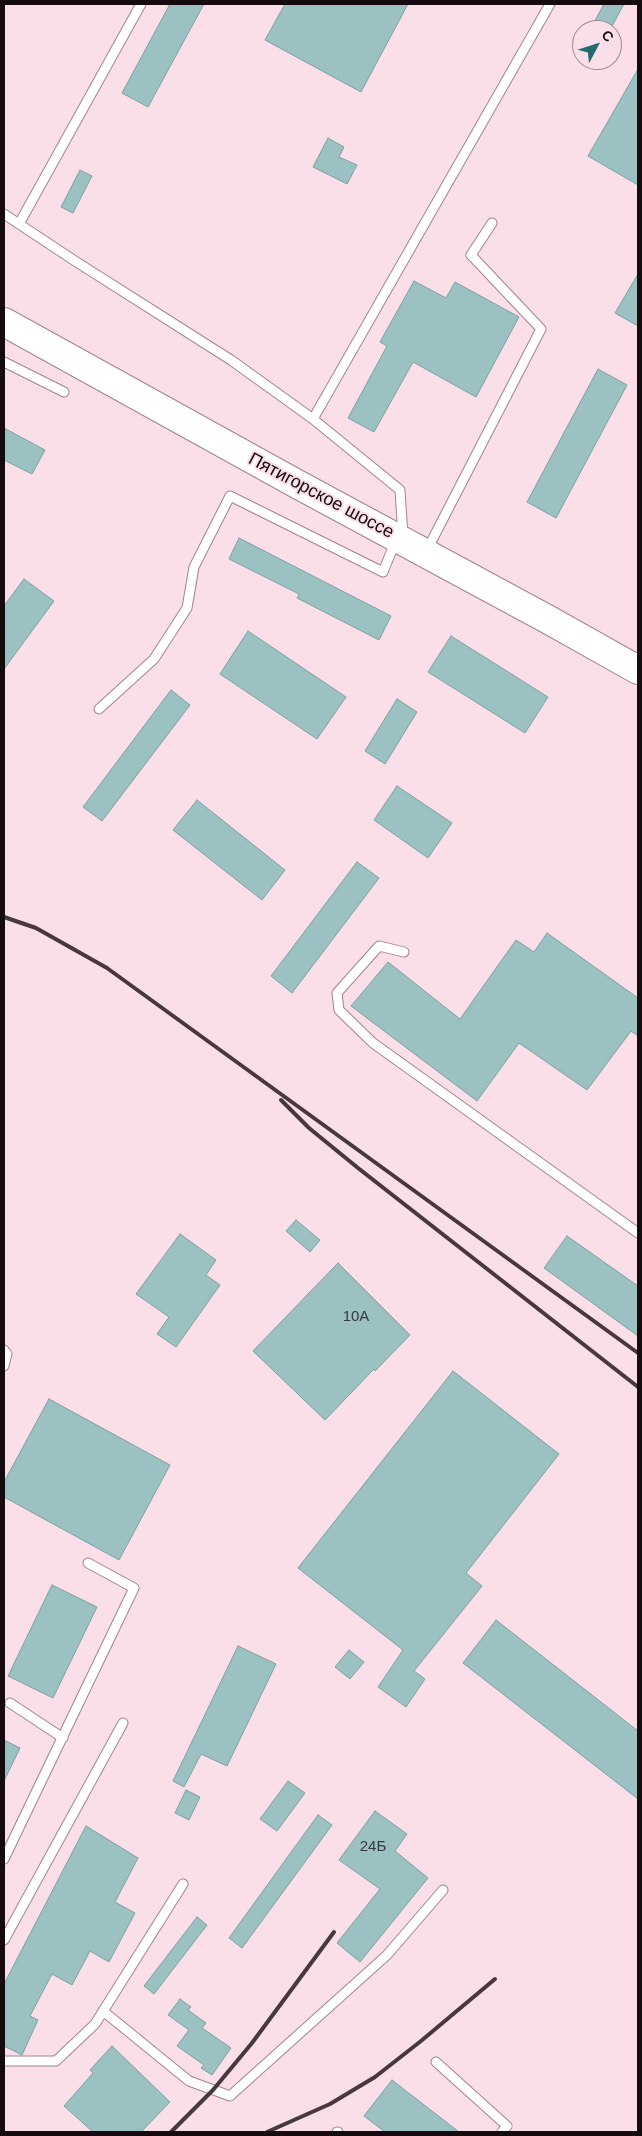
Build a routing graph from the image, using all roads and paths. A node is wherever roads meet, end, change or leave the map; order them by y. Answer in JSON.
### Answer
{"nodes":[{"id":1,"x":141,"y":4,"type":"edge"},
{"id":2,"x":550,"y":4,"type":"edge"},
{"id":3,"x":4,"y":214,"type":"edge"},
{"id":4,"x":492,"y":223,"type":"dead end"},
{"id":5,"x":18,"y":224,"type":"junction"},
{"id":6,"x":4,"y":322,"type":"edge"},
{"id":7,"x":4,"y":362,"type":"edge"},
{"id":8,"x":64,"y":392,"type":"dead end"},
{"id":9,"x":313,"y":419,"type":"junction"},
{"id":10,"x":408,"y":543,"type":"junction"},
{"id":11,"x":638,"y":670,"type":"edge"},
{"id":12,"x":99,"y":709,"type":"dead end"},
{"id":13,"x":404,"y":952,"type":"dead end"},
{"id":14,"x":638,"y":1233,"type":"edge"},
{"id":15,"x":4,"y":1350,"type":"edge"},
{"id":16,"x":4,"y":1366,"type":"edge"},
{"id":17,"x":88,"y":1563,"type":"dead end"},
{"id":18,"x":10,"y":1703,"type":"dead end"},
{"id":19,"x":123,"y":1723,"type":"dead end"},
{"id":20,"x":63,"y":1738,"type":"junction"},
{"id":21,"x":4,"y":1859,"type":"edge"},
{"id":22,"x":183,"y":1884,"type":"dead end"},
{"id":23,"x":443,"y":1890,"type":"dead end"},
{"id":24,"x":4,"y":1940,"type":"edge"},
{"id":25,"x":103,"y":2011,"type":"junction"},
{"id":26,"x":4,"y":2061,"type":"edge"},
{"id":27,"x":436,"y":2062,"type":"dead end"},
{"id":28,"x":502,"y":2132,"type":"edge"}],
"edges":[{"from":1,"to":5,"type":"lane"},
{"from":2,"to":9,"type":"lane"},
{"from":3,"to":5,"type":"lane"},
{"from":4,"to":10,"type":"lane"},
{"from":5,"to":9,"type":"lane"},
{"from":6,"to":10,"type":"main road","name":"Пятигорское шоссе"},
{"from":7,"to":8,"type":"lane"},
{"from":9,"to":10,"type":"lane"},
{"from":10,"to":11,"type":"main road","name":"Пятигорское шоссе"},
{"from":10,"to":12,"type":"lane"},
{"from":13,"to":14,"type":"lane"},
{"from":15,"to":16,"type":"lane"},
{"from":17,"to":20,"type":"lane"},
{"from":18,"to":20,"type":"lane"},
{"from":19,"to":24,"type":"lane"},
{"from":20,"to":21,"type":"lane"},
{"from":22,"to":25,"type":"lane"},
{"from":23,"to":25,"type":"lane"},
{"from":25,"to":26,"type":"lane"},
{"from":27,"to":28,"type":"lane"}]}
